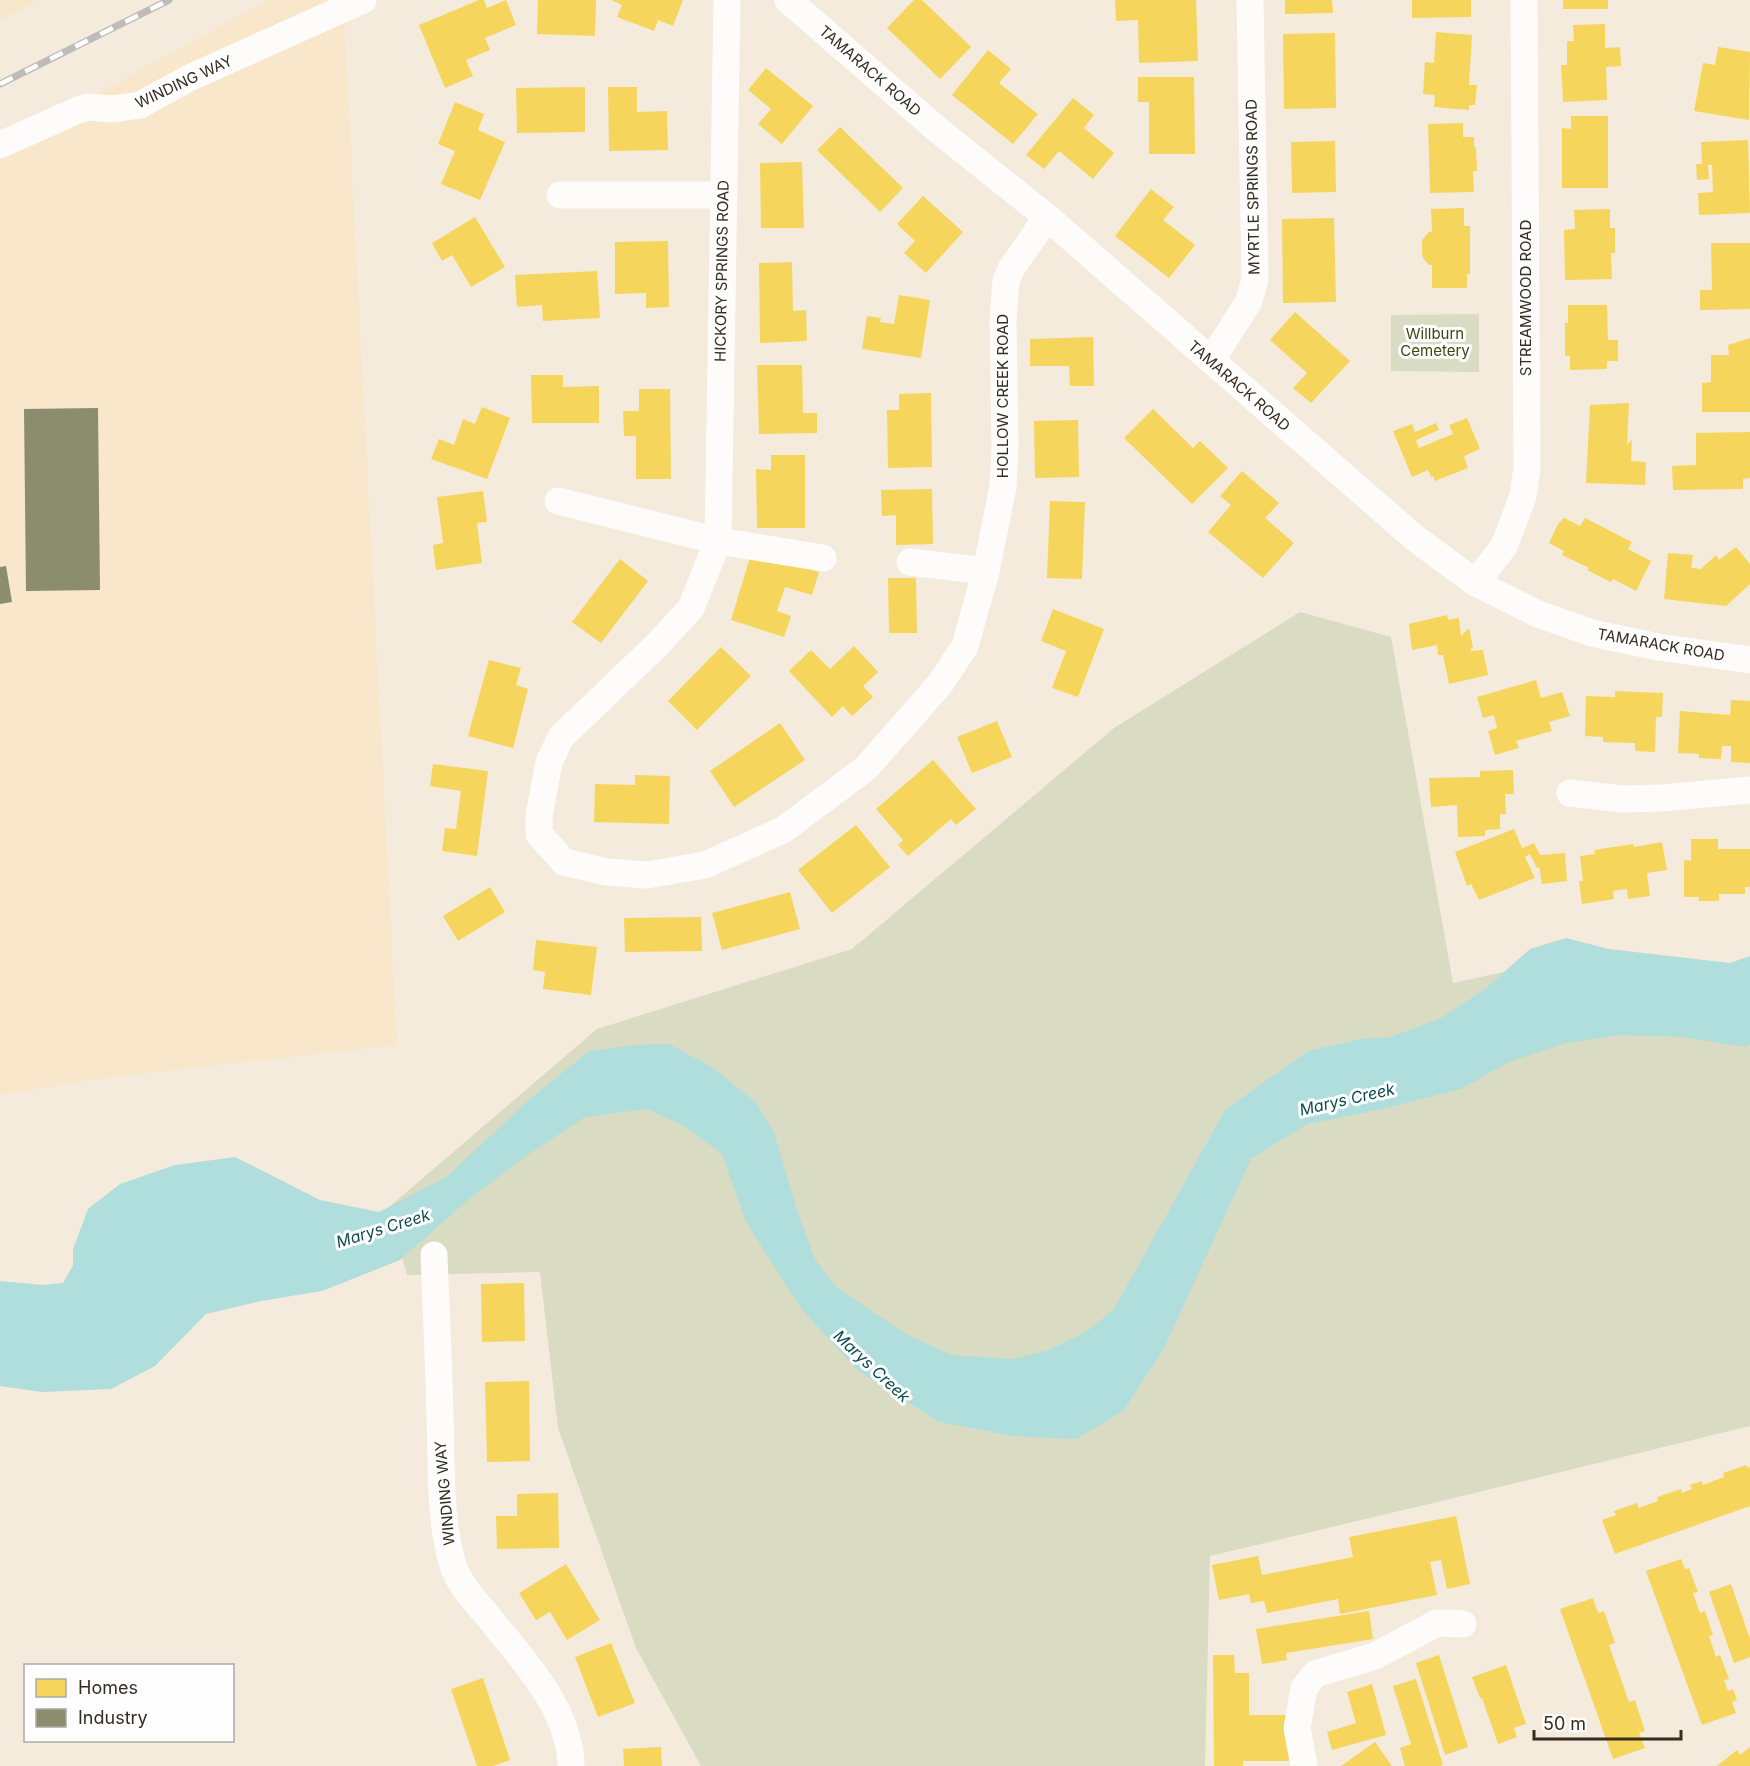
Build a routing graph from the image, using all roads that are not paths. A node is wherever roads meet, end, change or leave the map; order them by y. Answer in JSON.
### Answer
{"nodes":[{"id":1,"x":363,"y":0,"type":"edge"},
{"id":2,"x":727,"y":0,"type":"edge"},
{"id":3,"x":788,"y":0,"type":"edge"},
{"id":4,"x":1250,"y":0,"type":"edge"},
{"id":5,"x":1524,"y":0,"type":"edge"},
{"id":6,"x":0,"y":145,"type":"edge"},
{"id":7,"x":561,"y":195,"type":"dead end"},
{"id":8,"x":723,"y":195,"type":"junction"},
{"id":9,"x":1047,"y":217,"type":"junction"},
{"id":10,"x":1210,"y":361,"type":"junction"},
{"id":11,"x":558,"y":501,"type":"dead end"},
{"id":12,"x":718,"y":541,"type":"junction"},
{"id":13,"x":823,"y":558,"type":"dead end"},
{"id":14,"x":910,"y":562,"type":"dead end"},
{"id":15,"x":987,"y":571,"type":"junction"},
{"id":16,"x":1476,"y":583,"type":"junction"},
{"id":17,"x":1750,"y":660,"type":"edge"},
{"id":18,"x":1750,"y":790,"type":"edge"},
{"id":19,"x":1570,"y":793,"type":"dead end"},
{"id":20,"x":549,"y":846,"type":"joint"},
{"id":21,"x":434,"y":1255,"type":"dead end"},
{"id":22,"x":1463,"y":1624,"type":"dead end"},
{"id":23,"x":571,"y":1766,"type":"edge"},
{"id":24,"x":1304,"y":1766,"type":"edge"}],
"edges":[{"from":1,"to":6,"type":"street","name":"WINDING WAY"},
{"from":2,"to":8,"type":"street","name":"HICKORY SPRINGS ROAD"},
{"from":3,"to":9,"type":"street","name":"TAMARACK ROAD"},
{"from":4,"to":10,"type":"street","name":"MYRTLE SPRINGS ROAD"},
{"from":5,"to":16,"type":"street","name":"STREAMWOOD ROAD"},
{"from":7,"to":8,"type":"street"},
{"from":8,"to":12,"type":"street","name":"HICKORY SPRINGS ROAD"},
{"from":9,"to":10,"type":"street","name":"TAMARACK ROAD"},
{"from":9,"to":15,"type":"street","name":"HOLLOW CREEK ROAD"},
{"from":10,"to":16,"type":"street","name":"TAMARACK ROAD"},
{"from":11,"to":12,"type":"street"},
{"from":12,"to":13,"type":"street"},
{"from":12,"to":20,"type":"street","name":"HICKORY SPRINGS ROAD"},
{"from":14,"to":15,"type":"street"},
{"from":15,"to":20,"type":"street","name":"HOLLOW CREEK ROAD"},
{"from":16,"to":17,"type":"street","name":"TAMARACK ROAD"},
{"from":18,"to":19,"type":"street"},
{"from":21,"to":23,"type":"street","name":"WINDING WAY"},
{"from":22,"to":24,"type":"street"}]}
